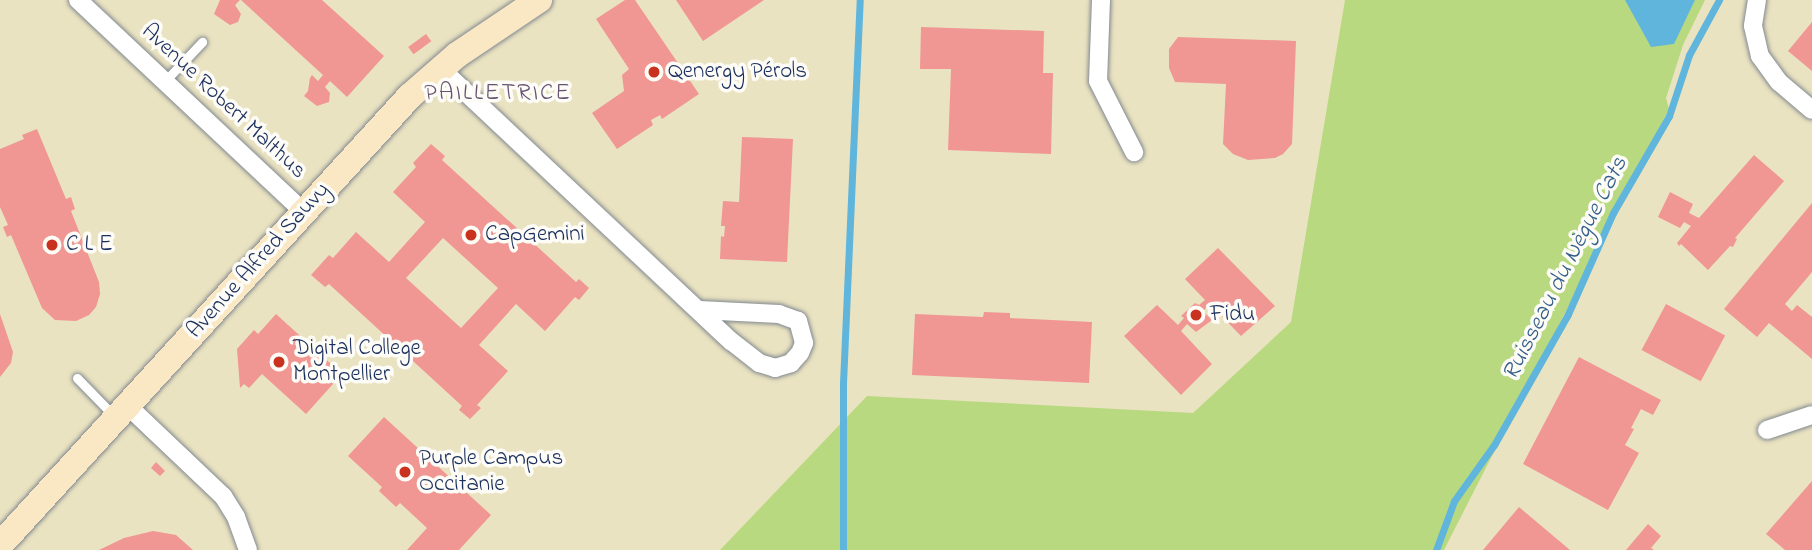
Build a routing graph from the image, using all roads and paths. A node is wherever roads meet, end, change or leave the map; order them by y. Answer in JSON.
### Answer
{"nodes":[{"id":1,"x":78,"y":0,"type":"edge"},
{"id":2,"x":539,"y":0,"type":"edge"},
{"id":3,"x":1101,"y":0,"type":"edge"},
{"id":4,"x":1756,"y":0,"type":"edge"},
{"id":5,"x":202,"y":42,"type":"dead end"},
{"id":6,"x":441,"y":69,"type":"junction"},
{"id":7,"x":165,"y":81,"type":"junction"},
{"id":8,"x":1812,"y":110,"type":"edge"},
{"id":9,"x":1135,"y":152,"type":"dead end"},
{"id":10,"x":304,"y":212,"type":"junction"},
{"id":11,"x":699,"y":310,"type":"junction"},
{"id":12,"x":77,"y":378,"type":"dead end"},
{"id":13,"x":122,"y":412,"type":"junction"},
{"id":14,"x":1812,"y":415,"type":"edge"},
{"id":15,"x":1767,"y":430,"type":"dead end"},
{"id":16,"x":9,"y":529,"type":"edge"},
{"id":17,"x":0,"y":548,"type":"edge"},
{"id":18,"x":248,"y":550,"type":"edge"}],
"edges":[{"from":1,"to":7,"type":"street","name":"Avenue Robert Malthus"},
{"from":2,"to":6,"type":"street","name":"Avenue Alfred Sauvy"},
{"from":3,"to":9,"type":"street"},
{"from":4,"to":8,"type":"street"},
{"from":5,"to":7,"type":"lane"},
{"from":6,"to":10,"type":"street","name":"Avenue Alfred Sauvy"},
{"from":6,"to":11,"type":"street"},
{"from":7,"to":10,"type":"street","name":"Avenue Robert Malthus"},
{"from":10,"to":13,"type":"street","name":"Avenue Alfred Sauvy"},
{"from":11,"to":11,"type":"street"},
{"from":12,"to":13,"type":"lane"},
{"from":13,"to":16,"type":"street","name":"Avenue Alfred Sauvy"},
{"from":13,"to":18,"type":"street"},
{"from":14,"to":15,"type":"street"},
{"from":16,"to":17,"type":"street","name":"Avenue Alfred Sauvy"}]}
